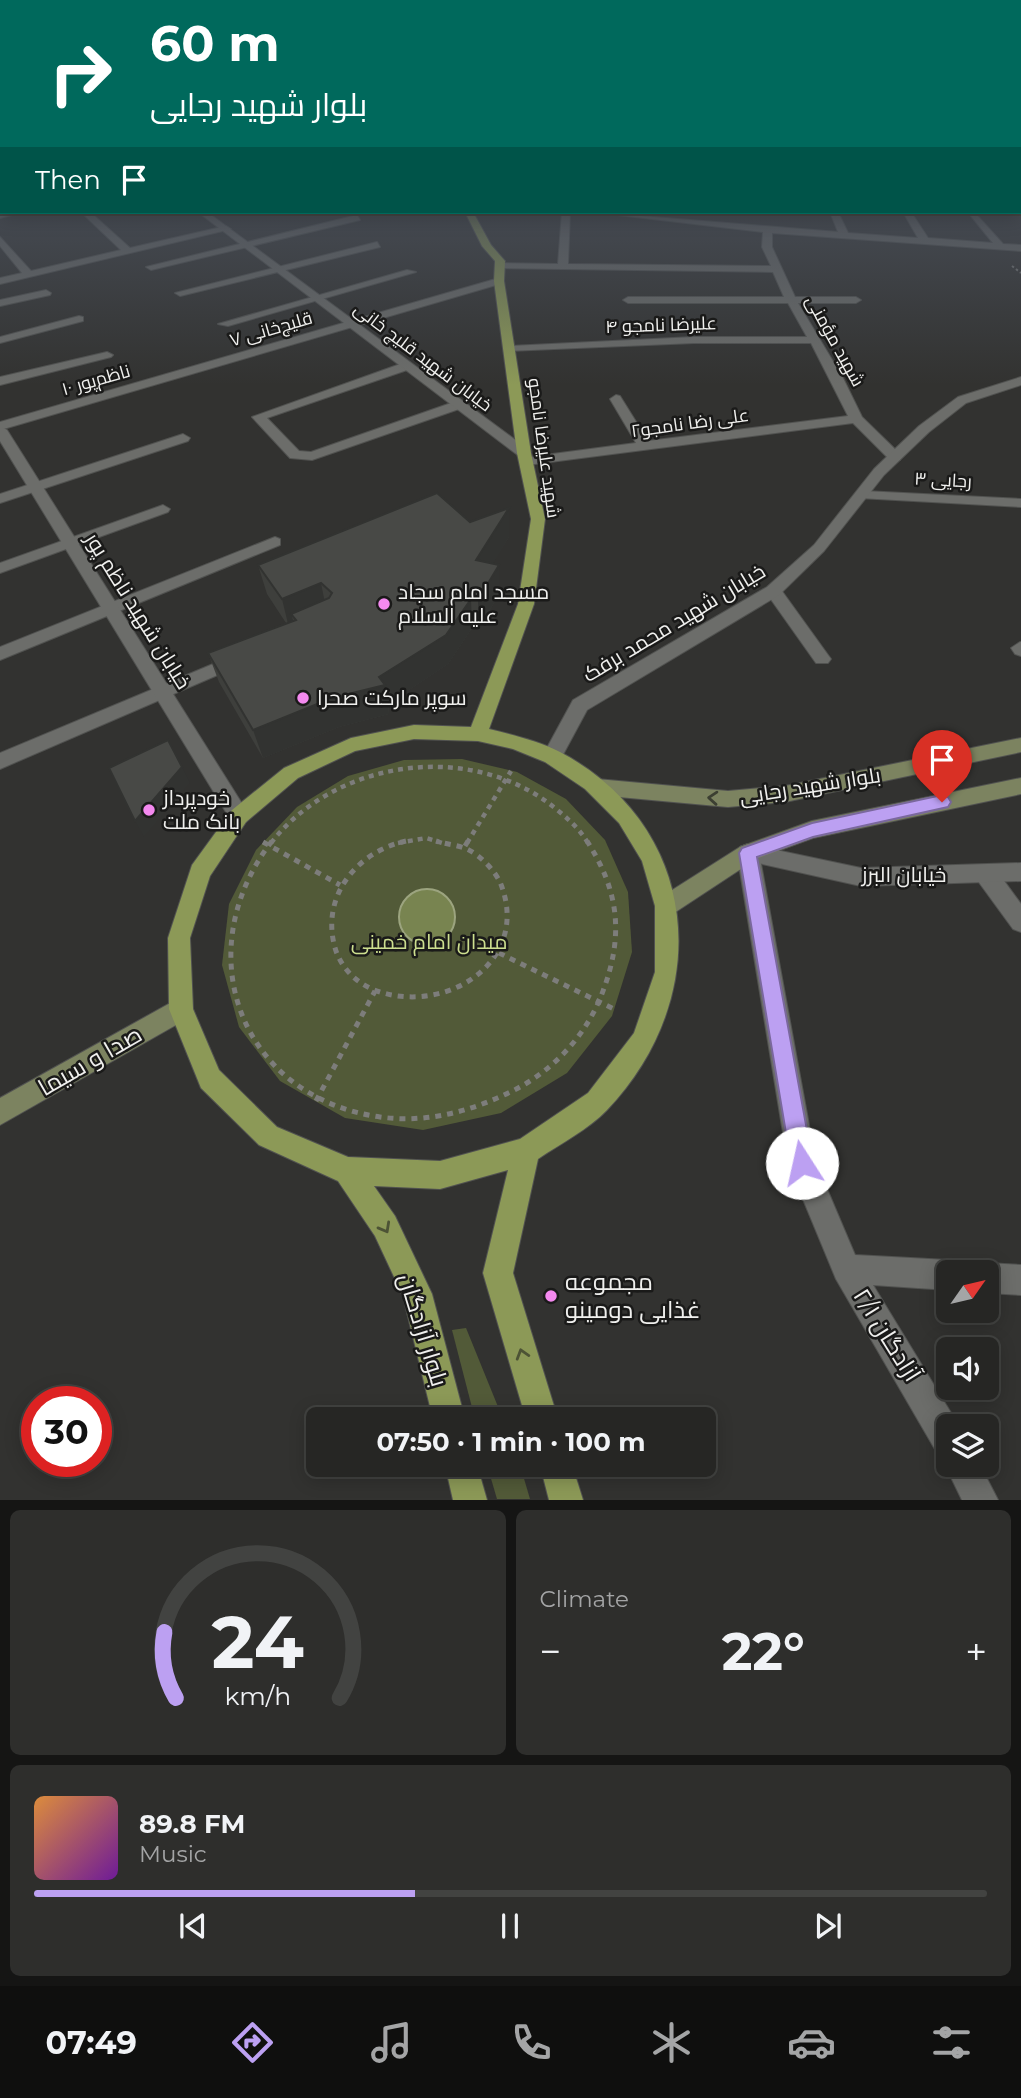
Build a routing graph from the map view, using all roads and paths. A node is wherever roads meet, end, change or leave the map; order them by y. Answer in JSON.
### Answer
{"nodes":[{"id":1,"x":4,"y":245,"type":"edge"},
{"id":2,"x":122,"y":245,"type":"edge"},
{"id":3,"x":159,"y":245,"type":"edge"},
{"id":4,"x":245,"y":245,"type":"joint"},
{"id":5,"x":377,"y":245,"type":"dead end"},
{"id":6,"x":488,"y":245,"type":"edge"},
{"id":7,"x":564,"y":245,"type":"edge"},
{"id":8,"x":767,"y":245,"type":"edge"},
{"id":9,"x":964,"y":245,"type":"edge"},
{"id":10,"x":1001,"y":247,"type":"joint"},
{"id":11,"x":1021,"y":248,"type":"edge"},
{"id":12,"x":130,"y":252,"type":"junction"},
{"id":13,"x":500,"y":266,"type":"junction"},
{"id":14,"x":563,"y":266,"type":"junction"},
{"id":15,"x":151,"y":267,"type":"dead end"},
{"id":16,"x":277,"y":269,"type":"junction"},
{"id":17,"x":779,"y":269,"type":"junction"},
{"id":18,"x":411,"y":272,"type":"dead end"},
{"id":19,"x":29,"y":275,"type":"junction"},
{"id":20,"x":0,"y":281,"type":"edge"},
{"id":21,"x":499,"y":281,"type":"junction"},
{"id":22,"x":46,"y":293,"type":"dead end"},
{"id":23,"x":180,"y":293,"type":"dead end"},
{"id":24,"x":316,"y":298,"type":"junction"},
{"id":25,"x":628,"y":300,"type":"dead end"},
{"id":26,"x":791,"y":300,"type":"junction"},
{"id":27,"x":856,"y":300,"type":"dead end"},
{"id":28,"x":0,"y":303,"type":"edge"},
{"id":29,"x":79,"y":319,"type":"dead end"},
{"id":30,"x":224,"y":324,"type":"dead end"},
{"id":31,"x":350,"y":324,"type":"junction"},
{"id":32,"x":0,"y":340,"type":"edge"},
{"id":33,"x":813,"y":340,"type":"junction"},
{"id":34,"x":510,"y":349,"type":"junction"},
{"id":35,"x":107,"y":355,"type":"dead end"},
{"id":36,"x":406,"y":366,"type":"junction"},
{"id":37,"x":202,"y":367,"type":"joint"},
{"id":38,"x":1021,"y":381,"type":"edge"},
{"id":39,"x":0,"y":382,"type":"edge"},
{"id":40,"x":616,"y":400,"type":"dead end"},
{"id":41,"x":458,"y":405,"type":"junction"},
{"id":42,"x":856,"y":419,"type":"junction"},
{"id":43,"x":0,"y":428,"type":"edge"},
{"id":44,"x":183,"y":438,"type":"dead end"},
{"id":45,"x":646,"y":447,"type":"junction"},
{"id":46,"x":526,"y":457,"type":"junction"},
{"id":47,"x":895,"y":457,"type":"junction"},
{"id":48,"x":33,"y":488,"type":"junction"},
{"id":49,"x":864,"y":495,"type":"junction"},
{"id":50,"x":0,"y":499,"type":"edge"},
{"id":51,"x":1021,"y":503,"type":"edge"},
{"id":52,"x":163,"y":509,"type":"dead end"},
{"id":53,"x":68,"y":542,"type":"junction"},
{"id":54,"x":275,"y":542,"type":"dead end"},
{"id":55,"x":0,"y":568,"type":"edge"},
{"id":56,"x":773,"y":591,"type":"junction"},
{"id":57,"x":110,"y":609,"type":"junction"},
{"id":58,"x":0,"y":654,"type":"edge"},
{"id":59,"x":251,"y":654,"type":"edge"},
{"id":60,"x":822,"y":659,"type":"dead end"},
{"id":61,"x":162,"y":692,"type":"junction"},
{"id":62,"x":478,"y":734,"type":"junction"},
{"id":63,"x":1021,"y":745,"type":"edge"},
{"id":64,"x":552,"y":757,"type":"junction"},
{"id":65,"x":0,"y":761,"type":"edge"},
{"id":66,"x":511,"y":771,"type":"dead end"},
{"id":67,"x":505,"y":778,"type":"junction"},
{"id":68,"x":1021,"y":786,"type":"edge"},
{"id":69,"x":597,"y":787,"type":"junction"},
{"id":70,"x":239,"y":816,"type":"junction"},
{"id":71,"x":266,"y":843,"type":"junction"},
{"id":72,"x":465,"y":846,"type":"junction"},
{"id":73,"x":748,"y":853,"type":"junction"},
{"id":74,"x":1021,"y":872,"type":"edge"},
{"id":75,"x":986,"y":874,"type":"junction"},
{"id":76,"x":341,"y":885,"type":"junction"},
{"id":77,"x":666,"y":906,"type":"junction"},
{"id":78,"x":1021,"y":922,"type":"edge"},
{"id":79,"x":499,"y":953,"type":"junction"},
{"id":80,"x":376,"y":991,"type":"junction"},
{"id":81,"x":602,"y":1002,"type":"junction"},
{"id":82,"x":181,"y":1009,"type":"junction"},
{"id":83,"x":614,"y":1009,"type":"dead end"},
{"id":84,"x":318,"y":1099,"type":"junction"},
{"id":85,"x":0,"y":1112,"type":"edge"},
{"id":86,"x":526,"y":1151,"type":"junction"},
{"id":87,"x":348,"y":1171,"type":"junction"},
{"id":88,"x":846,"y":1269,"type":"junction"},
{"id":89,"x":936,"y":1274,"type":"edge"},
{"id":90,"x":999,"y":1279,"type":"edge"},
{"id":91,"x":1021,"y":1280,"type":"edge"},
{"id":92,"x":446,"y":1407,"type":"edge"},
{"id":93,"x":538,"y":1407,"type":"edge"},
{"id":94,"x":936,"y":1419,"type":"edge"},
{"id":95,"x":464,"y":1477,"type":"edge"},
{"id":96,"x":559,"y":1477,"type":"edge"},
{"id":97,"x":969,"y":1477,"type":"edge"},
{"id":98,"x":470,"y":1500,"type":"edge"},
{"id":99,"x":566,"y":1500,"type":"edge"},
{"id":100,"x":981,"y":1500,"type":"edge"}],
"edges":[{"from":1,"to":19,"type":"street"},
{"from":2,"to":12,"type":"street"},
{"from":3,"to":12,"type":"street"},
{"from":4,"to":15,"type":"street"},
{"from":4,"to":16,"type":"street","name":"خیابان شهید قلیچ خانی"},
{"from":5,"to":16,"type":"street"},
{"from":6,"to":13,"type":"main road"},
{"from":7,"to":14,"type":"street"},
{"from":8,"to":17,"type":"street","name":"شهید مؤمنی"},
{"from":9,"to":10,"type":"street"},
{"from":10,"to":11,"type":"street"},
{"from":12,"to":19,"type":"street"},
{"from":13,"to":14,"type":"street"},
{"from":13,"to":21,"type":"main road","name":"شهید علیرضا نامجو"},
{"from":14,"to":17,"type":"street"},
{"from":16,"to":23,"type":"street"},
{"from":16,"to":24,"type":"street","name":"خیابان شهید قلیچ خانی"},
{"from":17,"to":26,"type":"street","name":"شهید مؤمنی"},
{"from":18,"to":24,"type":"street"},
{"from":19,"to":20,"type":"street"},
{"from":21,"to":31,"type":"street","name":"قلیچ‌خانی ۷"},
{"from":21,"to":34,"type":"main road","name":"شهید علیرضا نامجو"},
{"from":22,"to":28,"type":"street"},
{"from":24,"to":30,"type":"street"},
{"from":24,"to":31,"type":"street","name":"خیابان شهید قلیچ خانی"},
{"from":25,"to":26,"type":"street"},
{"from":26,"to":27,"type":"street"},
{"from":26,"to":33,"type":"street","name":"شهید مؤمنی"},
{"from":29,"to":32,"type":"street"},
{"from":31,"to":36,"type":"street","name":"خیابان شهید قلیچ خانی"},
{"from":31,"to":37,"type":"street","name":"قلیچ‌خانی ۷"},
{"from":33,"to":34,"type":"street","name":"علیرضا نامجو ۴"},
{"from":33,"to":42,"type":"street","name":"شهید مؤمنی"},
{"from":34,"to":46,"type":"main road","name":"شهید علیرضا نامجو"},
{"from":35,"to":39,"type":"street"},
{"from":36,"to":41,"type":"street","name":"خیابان شهید قلیچ خانی"},
{"from":36,"to":41,"type":"street"},
{"from":37,"to":43,"type":"street","name":"ناظم‌پور ۱۰"},
{"from":38,"to":47,"type":"street","name":"خیابان شهید محمد برفک"},
{"from":40,"to":45,"type":"street"},
{"from":41,"to":46,"type":"street","name":"خیابان شهید قلیچ خانی"},
{"from":42,"to":45,"type":"street","name":"علی رضا نامجو۲"},
{"from":42,"to":47,"type":"street","name":"شهید مؤمنی"},
{"from":43,"to":48,"type":"street","name":"خیابان شهید ناظم پور"},
{"from":44,"to":48,"type":"street"},
{"from":45,"to":46,"type":"street","name":"علی رضا نامجو۲"},
{"from":46,"to":62,"type":"main road","name":"شهید علیرضا نامجو"},
{"from":47,"to":49,"type":"street","name":"خیابان شهید محمد برفک"},
{"from":48,"to":50,"type":"street"},
{"from":48,"to":53,"type":"street","name":"خیابان شهید ناظم پور"},
{"from":49,"to":51,"type":"street","name":"رجایی ۳"},
{"from":49,"to":56,"type":"street","name":"خیابان شهید محمد برفک"},
{"from":52,"to":53,"type":"street"},
{"from":53,"to":55,"type":"street"},
{"from":53,"to":57,"type":"street","name":"خیابان شهید ناظم پور"},
{"from":54,"to":57,"type":"street"},
{"from":56,"to":60,"type":"street"},
{"from":56,"to":64,"type":"street","name":"خیابان شهید محمد برفک"},
{"from":57,"to":58,"type":"street"},
{"from":57,"to":61,"type":"street","name":"خیابان شهید ناظم پور"},
{"from":59,"to":61,"type":"street"},
{"from":61,"to":65,"type":"street"},
{"from":61,"to":70,"type":"street","name":"خیابان شهید ناظم پور"},
{"from":62,"to":64,"type":"main road"},
{"from":62,"to":70,"type":"main road"},
{"from":63,"to":69,"type":"main road","name":"بلوار شهید رجایی","one_way":true},
{"from":64,"to":69,"type":"main road"},
{"from":66,"to":67,"type":"path"},
{"from":67,"to":71,"type":"path"},
{"from":67,"to":72,"type":"path"},
{"from":67,"to":81,"type":"path"},
{"from":68,"to":73,"type":"main road","name":"بلوار شهید رجایی"},
{"from":69,"to":77,"type":"main road"},
{"from":70,"to":82,"type":"main road"},
{"from":71,"to":76,"type":"path"},
{"from":71,"to":84,"type":"path"},
{"from":72,"to":76,"type":"path"},
{"from":72,"to":79,"type":"path"},
{"from":73,"to":75,"type":"street","name":"خیابان البرز"},
{"from":73,"to":77,"type":"main road","name":"بلوار شهید رجایی"},
{"from":73,"to":88,"type":"street","name":"آزادگان ۲/۱"},
{"from":74,"to":75,"type":"street","name":"خیابان البرز"},
{"from":75,"to":78,"type":"street"},
{"from":76,"to":80,"type":"path"},
{"from":77,"to":86,"type":"main road"},
{"from":79,"to":80,"type":"path"},
{"from":79,"to":81,"type":"path"},
{"from":80,"to":84,"type":"path"},
{"from":81,"to":83,"type":"path"},
{"from":81,"to":84,"type":"path"},
{"from":82,"to":85,"type":"main road","name":"صدا و سیما"},
{"from":82,"to":87,"type":"main road"},
{"from":86,"to":87,"type":"main road"},
{"from":93,"to":86,"type":"main road","one_way":true},
{"from":87,"to":92,"type":"main road","name":"بلوار آزادگان","one_way":true},
{"from":88,"to":89,"type":"street"},
{"from":88,"to":94,"type":"street","name":"آزادگان ۲/۱"},
{"from":90,"to":91,"type":"street"},
{"from":95,"to":98,"type":"main road"},
{"from":96,"to":99,"type":"main road"},
{"from":97,"to":100,"type":"street"}]}
